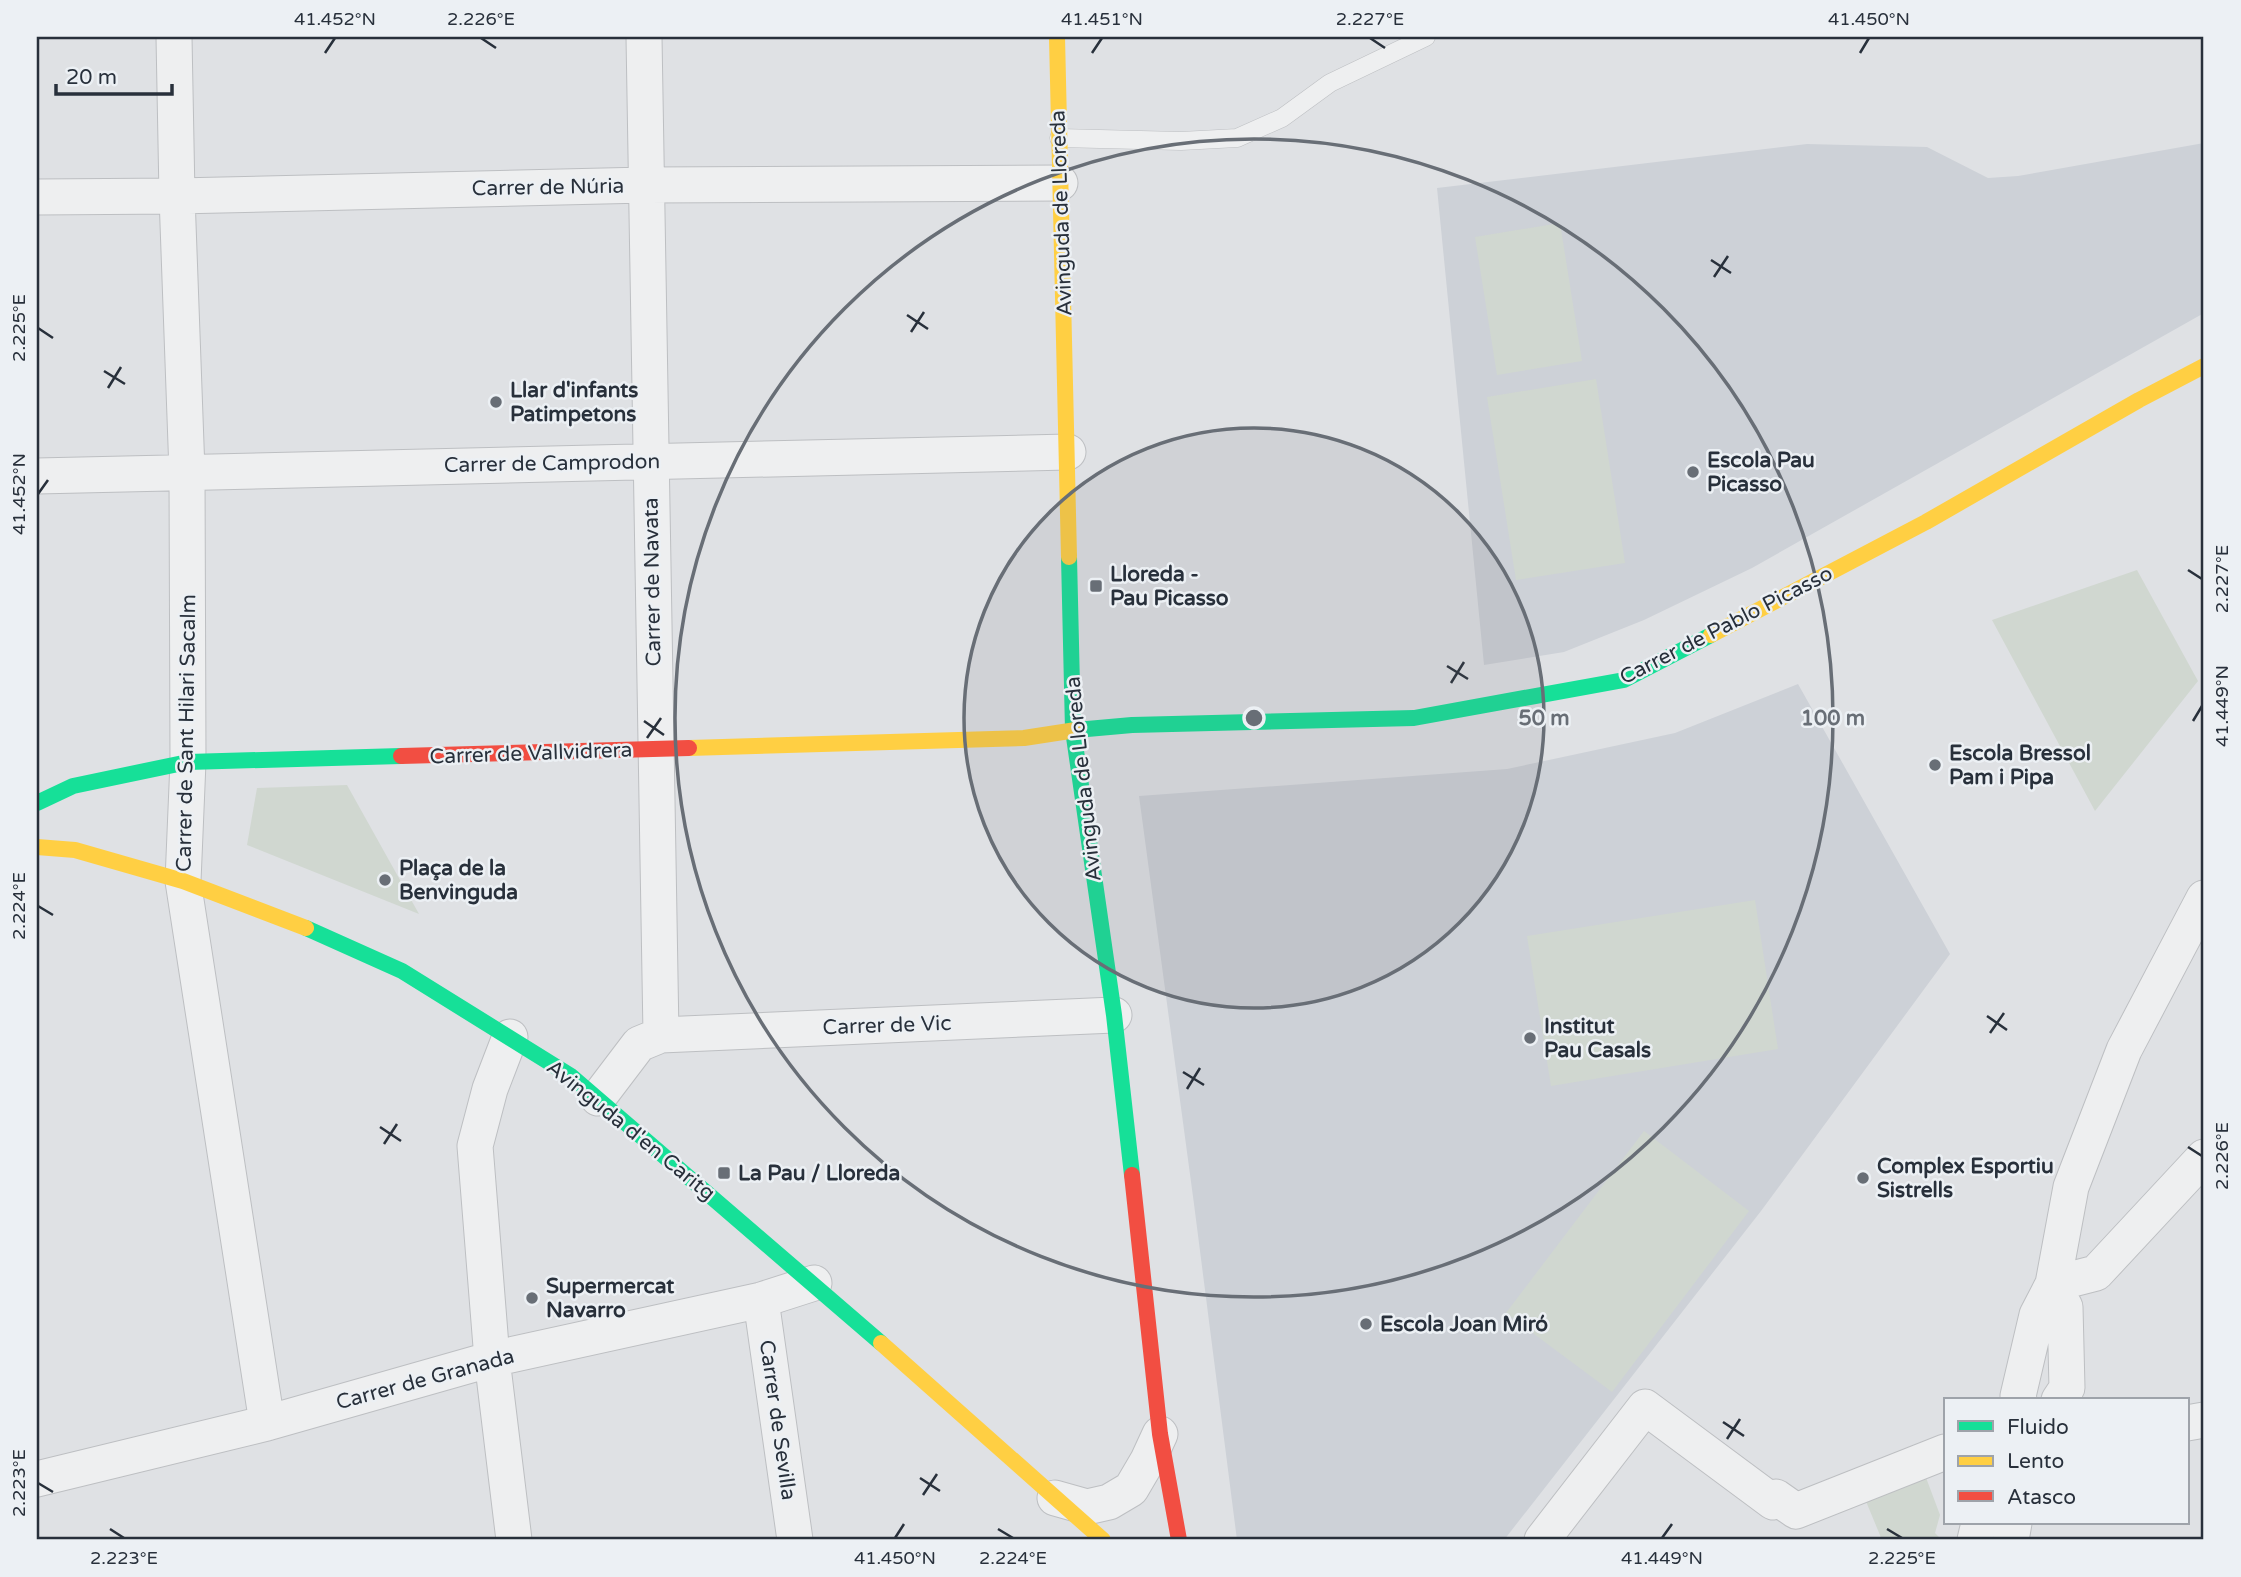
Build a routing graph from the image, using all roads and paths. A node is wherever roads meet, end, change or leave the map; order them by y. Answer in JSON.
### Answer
{"nodes":[{"id":1,"x":174,"y":37,"type":"edge"},
{"id":2,"x":644,"y":37,"type":"edge"},
{"id":3,"x":1057,"y":37,"type":"edge"},
{"id":4,"x":1426,"y":37,"type":"edge"},
{"id":5,"x":1059,"y":138,"type":"junction"},
{"id":6,"x":1060,"y":183,"type":"junction"},
{"id":7,"x":646,"y":185,"type":"junction"},
{"id":8,"x":177,"y":196,"type":"junction"},
{"id":9,"x":37,"y":197,"type":"edge"},
{"id":10,"x":2204,"y":366,"type":"edge"},
{"id":11,"x":1068,"y":452,"type":"junction"},
{"id":12,"x":650,"y":461,"type":"junction"},
{"id":13,"x":187,"y":472,"type":"junction"},
{"id":14,"x":37,"y":476,"type":"edge"},
{"id":15,"x":1073,"y":730,"type":"junction"},
{"id":16,"x":655,"y":750,"type":"junction"},
{"id":17,"x":188,"y":762,"type":"junction"},
{"id":18,"x":37,"y":803,"type":"edge"},
{"id":19,"x":37,"y":846,"type":"edge"},
{"id":20,"x":183,"y":881,"type":"junction"},
{"id":21,"x":2204,"y":898,"type":"edge"},
{"id":22,"x":1114,"y":1015,"type":"junction"},
{"id":23,"x":661,"y":1035,"type":"junction"},
{"id":24,"x":510,"y":1037,"type":"junction"},
{"id":25,"x":598,"y":1098,"type":"junction"},
{"id":26,"x":2204,"y":1157,"type":"edge"},
{"id":27,"x":814,"y":1283,"type":"junction"},
{"id":28,"x":2053,"y":1284,"type":"junction"},
{"id":29,"x":761,"y":1300,"type":"junction"},
{"id":30,"x":492,"y":1359,"type":"junction"},
{"id":31,"x":2018,"y":1398,"type":"edge"},
{"id":32,"x":2060,"y":1398,"type":"edge"},
{"id":33,"x":267,"y":1423,"type":"junction"},
{"id":34,"x":1160,"y":1434,"type":"junction"},
{"id":35,"x":1944,"y":1452,"type":"edge"},
{"id":36,"x":37,"y":1479,"type":"edge"},
{"id":37,"x":1055,"y":1497,"type":"junction"},
{"id":38,"x":514,"y":1540,"type":"edge"},
{"id":39,"x":795,"y":1540,"type":"edge"},
{"id":40,"x":1102,"y":1540,"type":"edge"},
{"id":41,"x":1179,"y":1540,"type":"edge"},
{"id":42,"x":1542,"y":1540,"type":"edge"}],
"edges":[{"from":1,"to":8,"type":"street","name":"Carrer de Sant Hilari Sacalm"},
{"from":2,"to":7,"type":"street","name":"Carrer de Navata"},
{"from":3,"to":5,"type":"street","name":"Avinguda de Lloreda"},
{"from":4,"to":5,"type":"lane"},
{"from":5,"to":6,"type":"street","name":"Avinguda de Lloreda"},
{"from":6,"to":7,"type":"street","name":"Carrer de Núria"},
{"from":6,"to":11,"type":"street","name":"Avinguda de Lloreda"},
{"from":7,"to":8,"type":"street","name":"Carrer de Núria"},
{"from":7,"to":12,"type":"street","name":"Carrer de Navata"},
{"from":8,"to":9,"type":"street","name":"Carrer de Núria"},
{"from":8,"to":13,"type":"street","name":"Carrer de Sant Hilari Sacalm"},
{"from":10,"to":15,"type":"street","name":"Carrer de Pablo Picasso"},
{"from":11,"to":12,"type":"street","name":"Carrer de Camprodon"},
{"from":11,"to":15,"type":"street","name":"Avinguda de Lloreda"},
{"from":12,"to":13,"type":"street","name":"Carrer de Camprodon"},
{"from":12,"to":16,"type":"street","name":"Carrer de Navata"},
{"from":13,"to":14,"type":"street","name":"Carrer de Camprodon"},
{"from":13,"to":17,"type":"street","name":"Carrer de Sant Hilari Sacalm"},
{"from":15,"to":16,"type":"street","name":"Carrer de Vallvidrera"},
{"from":15,"to":22,"type":"street","name":"Avinguda de Lloreda"},
{"from":16,"to":17,"type":"street","name":"Carrer de Vallvidrera"},
{"from":16,"to":23,"type":"street","name":"Carrer de Navata"},
{"from":17,"to":18,"type":"street","name":"Carrer de Vallvidrera"},
{"from":17,"to":20,"type":"street","name":"Carrer de Sant Hilari Sacalm"},
{"from":19,"to":20,"type":"street","name":"Avinguda d'en Caritg"},
{"from":20,"to":24,"type":"street","name":"Avinguda d'en Caritg"},
{"from":20,"to":33,"type":"street","name":"Carrer de Sant Hilari Sacalm"},
{"from":21,"to":28,"type":"street"},
{"from":22,"to":23,"type":"street","name":"Carrer de Vic"},
{"from":22,"to":34,"type":"street","name":"Avinguda de Lloreda"},
{"from":23,"to":25,"type":"street"},
{"from":24,"to":25,"type":"street","name":"Avinguda d'en Caritg"},
{"from":24,"to":30,"type":"street"},
{"from":25,"to":27,"type":"street","name":"Avinguda d'en Caritg"},
{"from":26,"to":28,"type":"street"},
{"from":27,"to":29,"type":"street","name":"Carrer de Granada"},
{"from":27,"to":37,"type":"street","name":"Avinguda d'en Caritg"},
{"from":28,"to":31,"type":"street"},
{"from":28,"to":32,"type":"street"},
{"from":29,"to":30,"type":"street","name":"Carrer de Granada"},
{"from":29,"to":39,"type":"street","name":"Carrer de Sevilla"},
{"from":30,"to":33,"type":"street","name":"Carrer de Granada"},
{"from":30,"to":38,"type":"street"},
{"from":33,"to":36,"type":"street","name":"Carrer de Granada"},
{"from":34,"to":37,"type":"street"},
{"from":34,"to":41,"type":"street","name":"Avinguda de Lloreda"},
{"from":35,"to":42,"type":"street"},
{"from":37,"to":40,"type":"street","name":"Avinguda d'en Caritg"}]}
